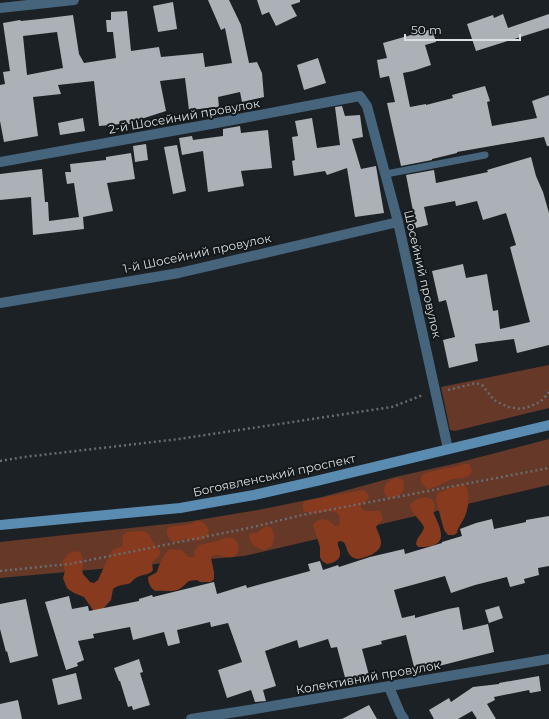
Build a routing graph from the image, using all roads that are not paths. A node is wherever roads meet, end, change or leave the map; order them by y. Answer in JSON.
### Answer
{"nodes":[{"id":1,"x":74,"y":0,"type":"edge"},
{"id":2,"x":5,"y":5,"type":"edge"},
{"id":3,"x":367,"y":106,"type":"joint"},
{"id":4,"x":485,"y":155,"type":"dead end"},
{"id":5,"x":0,"y":162,"type":"edge"},
{"id":6,"x":386,"y":174,"type":"junction"},
{"id":7,"x":398,"y":222,"type":"junction"},
{"id":8,"x":0,"y":303,"type":"edge"},
{"id":9,"x":549,"y":425,"type":"edge"},
{"id":10,"x":448,"y":449,"type":"junction"},
{"id":11,"x":0,"y":525,"type":"edge"},
{"id":12,"x":549,"y":659,"type":"edge"},
{"id":13,"x":389,"y":687,"type":"junction"},
{"id":14,"x":250,"y":715,"type":"edge"},
{"id":15,"x":191,"y":719,"type":"edge"},
{"id":16,"x":404,"y":719,"type":"edge"}],
"edges":[{"from":1,"to":2,"type":"street"},
{"from":3,"to":5,"type":"street","name":"2-й Шосейний провулок"},
{"from":3,"to":6,"type":"street","name":"Шосейний провулок"},
{"from":4,"to":6,"type":"lane"},
{"from":6,"to":7,"type":"street","name":"Шосейний провулок"},
{"from":7,"to":8,"type":"street","name":"1-й Шосейний провулок"},
{"from":7,"to":10,"type":"street","name":"Шосейний провулок"},
{"from":9,"to":10,"type":"main road","name":"Богоявленський проспект"},
{"from":10,"to":11,"type":"main road","name":"Богоявленський проспект"},
{"from":12,"to":13,"type":"street","name":"Колективний провулок"},
{"from":13,"to":14,"type":"street","name":"Колективний провулок"},
{"from":13,"to":16,"type":"street"},
{"from":14,"to":15,"type":"street","name":"Колективний провулок"}]}
